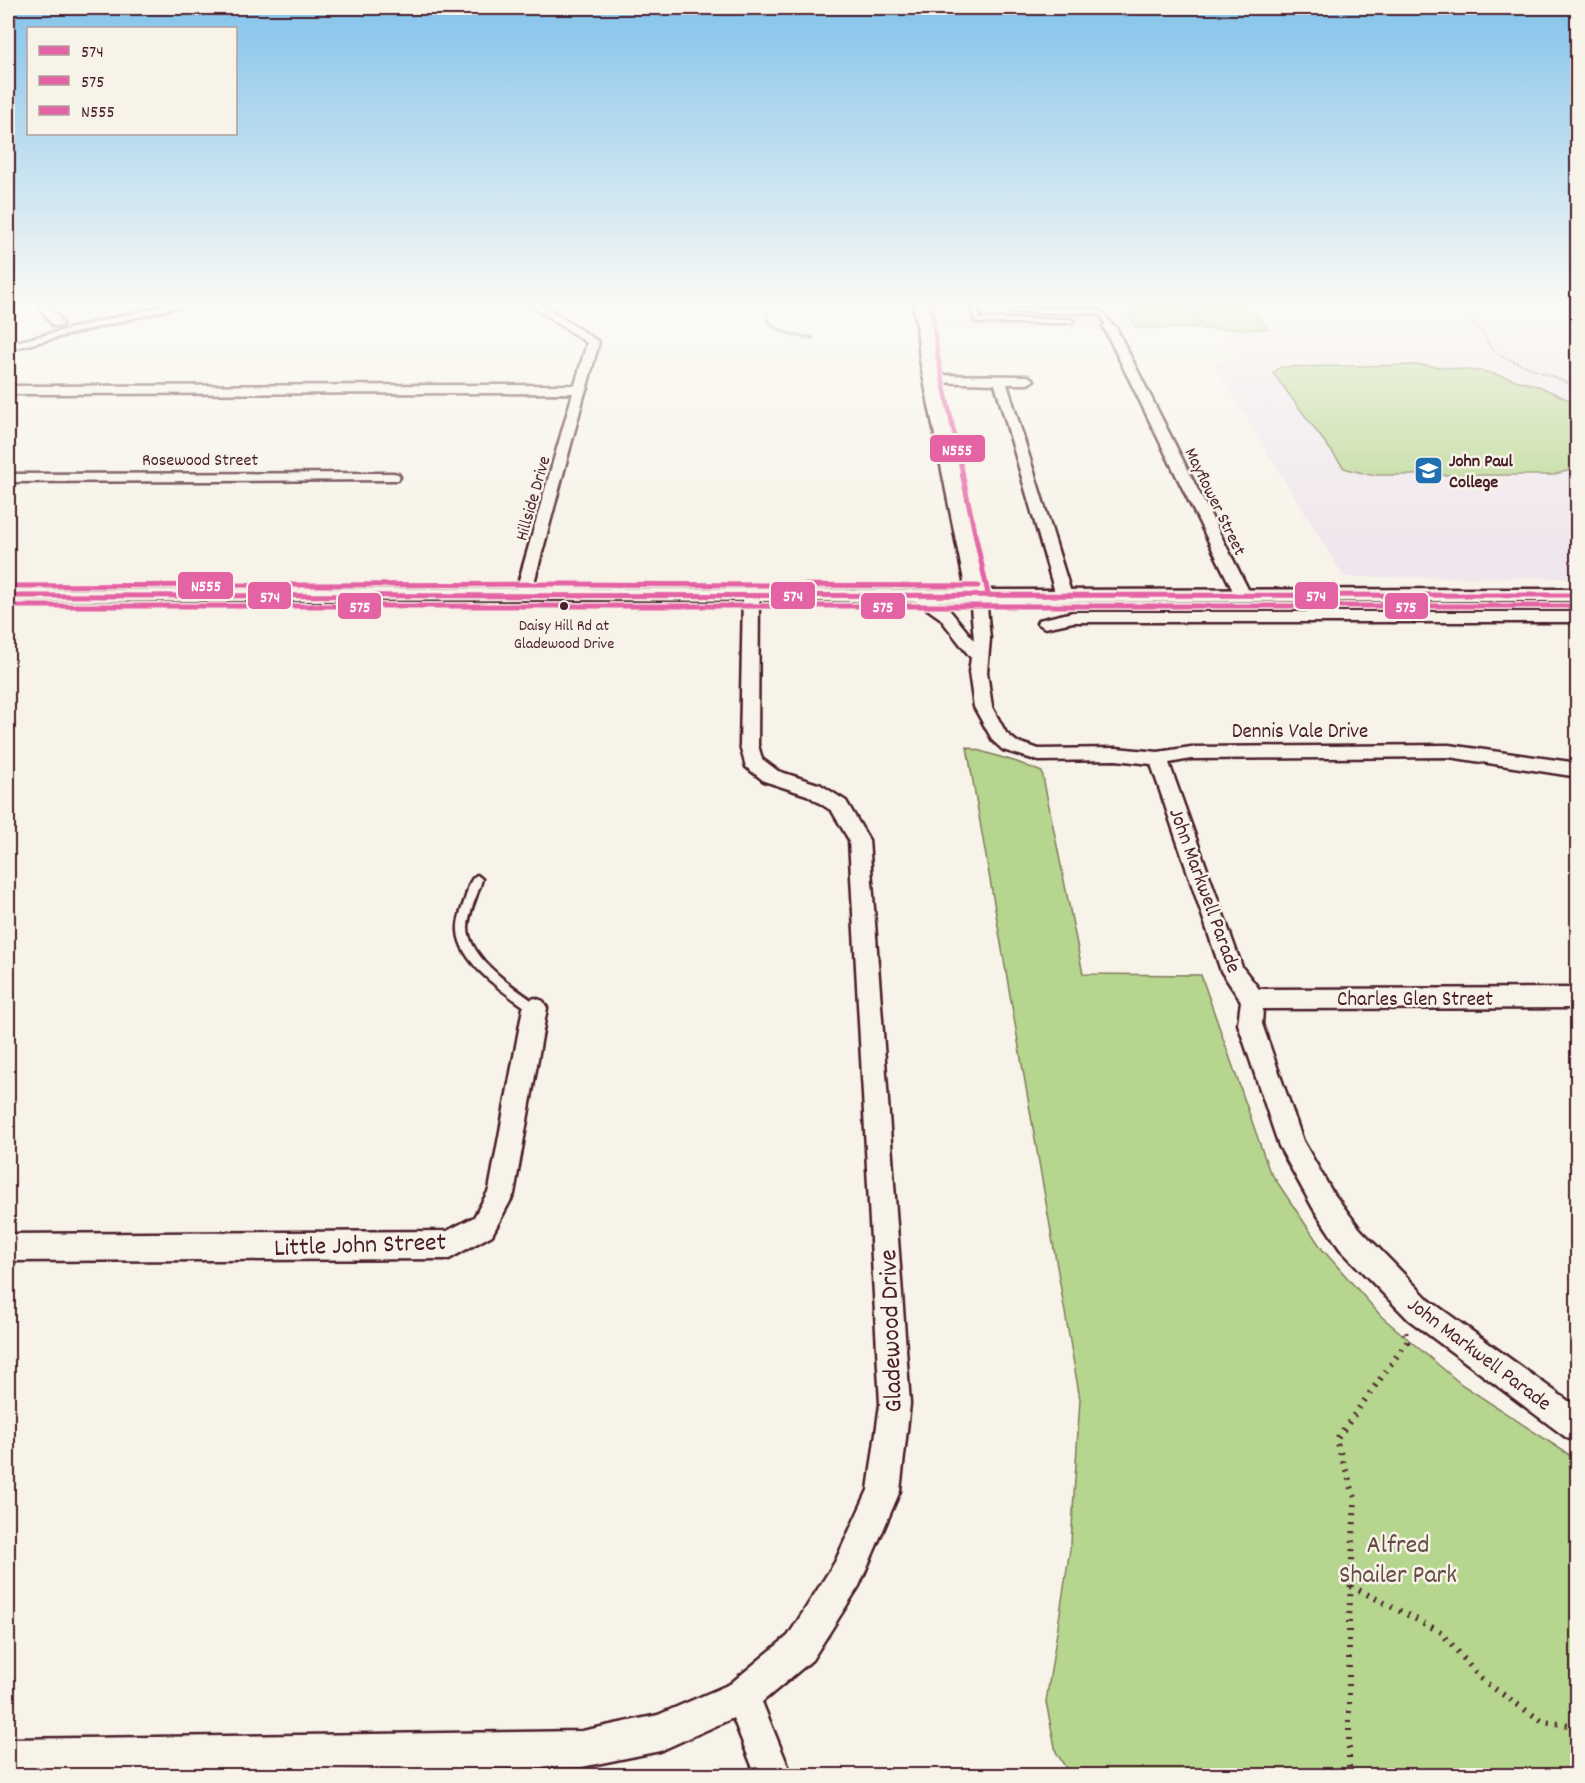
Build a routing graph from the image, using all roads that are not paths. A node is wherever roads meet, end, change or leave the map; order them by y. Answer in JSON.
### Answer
{"nodes":[{"id":1,"x":933,"y":386,"type":"edge"},
{"id":2,"x":1002,"y":386,"type":"edge"},
{"id":3,"x":1139,"y":386,"type":"edge"},
{"id":4,"x":582,"y":389,"type":"joint"},
{"id":5,"x":8,"y":390,"type":"edge"},
{"id":6,"x":393,"y":477,"type":"dead end"},
{"id":7,"x":8,"y":478,"type":"edge"},
{"id":8,"x":523,"y":594,"type":"junction"},
{"id":9,"x":751,"y":594,"type":"junction"},
{"id":10,"x":1243,"y":595,"type":"junction"},
{"id":11,"x":1578,"y":595,"type":"edge"},
{"id":12,"x":8,"y":596,"type":"edge"},
{"id":13,"x":919,"y":596,"type":"junction"},
{"id":14,"x":978,"y":596,"type":"junction"},
{"id":15,"x":1064,"y":596,"type":"junction"},
{"id":16,"x":1578,"y":617,"type":"edge"},
{"id":17,"x":1045,"y":624,"type":"dead end"},
{"id":18,"x":979,"y":655,"type":"junction"},
{"id":19,"x":1158,"y":758,"type":"junction"},
{"id":20,"x":1578,"y":770,"type":"edge"},
{"id":21,"x":477,"y":879,"type":"dead end"},
{"id":22,"x":1578,"y":998,"type":"edge"},
{"id":23,"x":1253,"y":999,"type":"junction"},
{"id":24,"x":535,"y":1008,"type":"joint"},
{"id":25,"x":8,"y":1248,"type":"edge"},
{"id":26,"x":1578,"y":1427,"type":"edge"},
{"id":27,"x":742,"y":1696,"type":"junction"},
{"id":28,"x":8,"y":1757,"type":"edge"},
{"id":29,"x":434,"y":1763,"type":"edge"},
{"id":30,"x":774,"y":1776,"type":"edge"}],
"edges":[{"from":1,"to":14,"type":"main road"},
{"from":2,"to":15,"type":"street"},
{"from":3,"to":10,"type":"street","name":"Mayflower Street"},
{"from":4,"to":5,"type":"street"},
{"from":4,"to":8,"type":"street","name":"Hillside Drive"},
{"from":6,"to":7,"type":"street","name":"Rosewood Street"},
{"from":8,"to":9,"type":"street"},
{"from":8,"to":12,"type":"street"},
{"from":9,"to":13,"type":"street"},
{"from":9,"to":27,"type":"street","name":"Gladewood Drive"},
{"from":10,"to":11,"type":"main road"},
{"from":10,"to":15,"type":"main road"},
{"from":13,"to":14,"type":"street"},
{"from":13,"to":18,"type":"street"},
{"from":14,"to":15,"type":"main road"},
{"from":14,"to":18,"type":"street"},
{"from":16,"to":17,"type":"street"},
{"from":18,"to":19,"type":"street","name":"Dennis Vale Drive"},
{"from":19,"to":20,"type":"street","name":"Dennis Vale Drive"},
{"from":19,"to":23,"type":"street","name":"John Markwell Parade"},
{"from":21,"to":24,"type":"lane"},
{"from":22,"to":23,"type":"street","name":"Charles Glen Street"},
{"from":23,"to":26,"type":"street","name":"John Markwell Parade"},
{"from":24,"to":25,"type":"street","name":"Little John Street"},
{"from":27,"to":29,"type":"street","name":"Gladewood Drive"},
{"from":27,"to":30,"type":"street"},
{"from":28,"to":29,"type":"street","name":"Gladewood Drive"}]}
